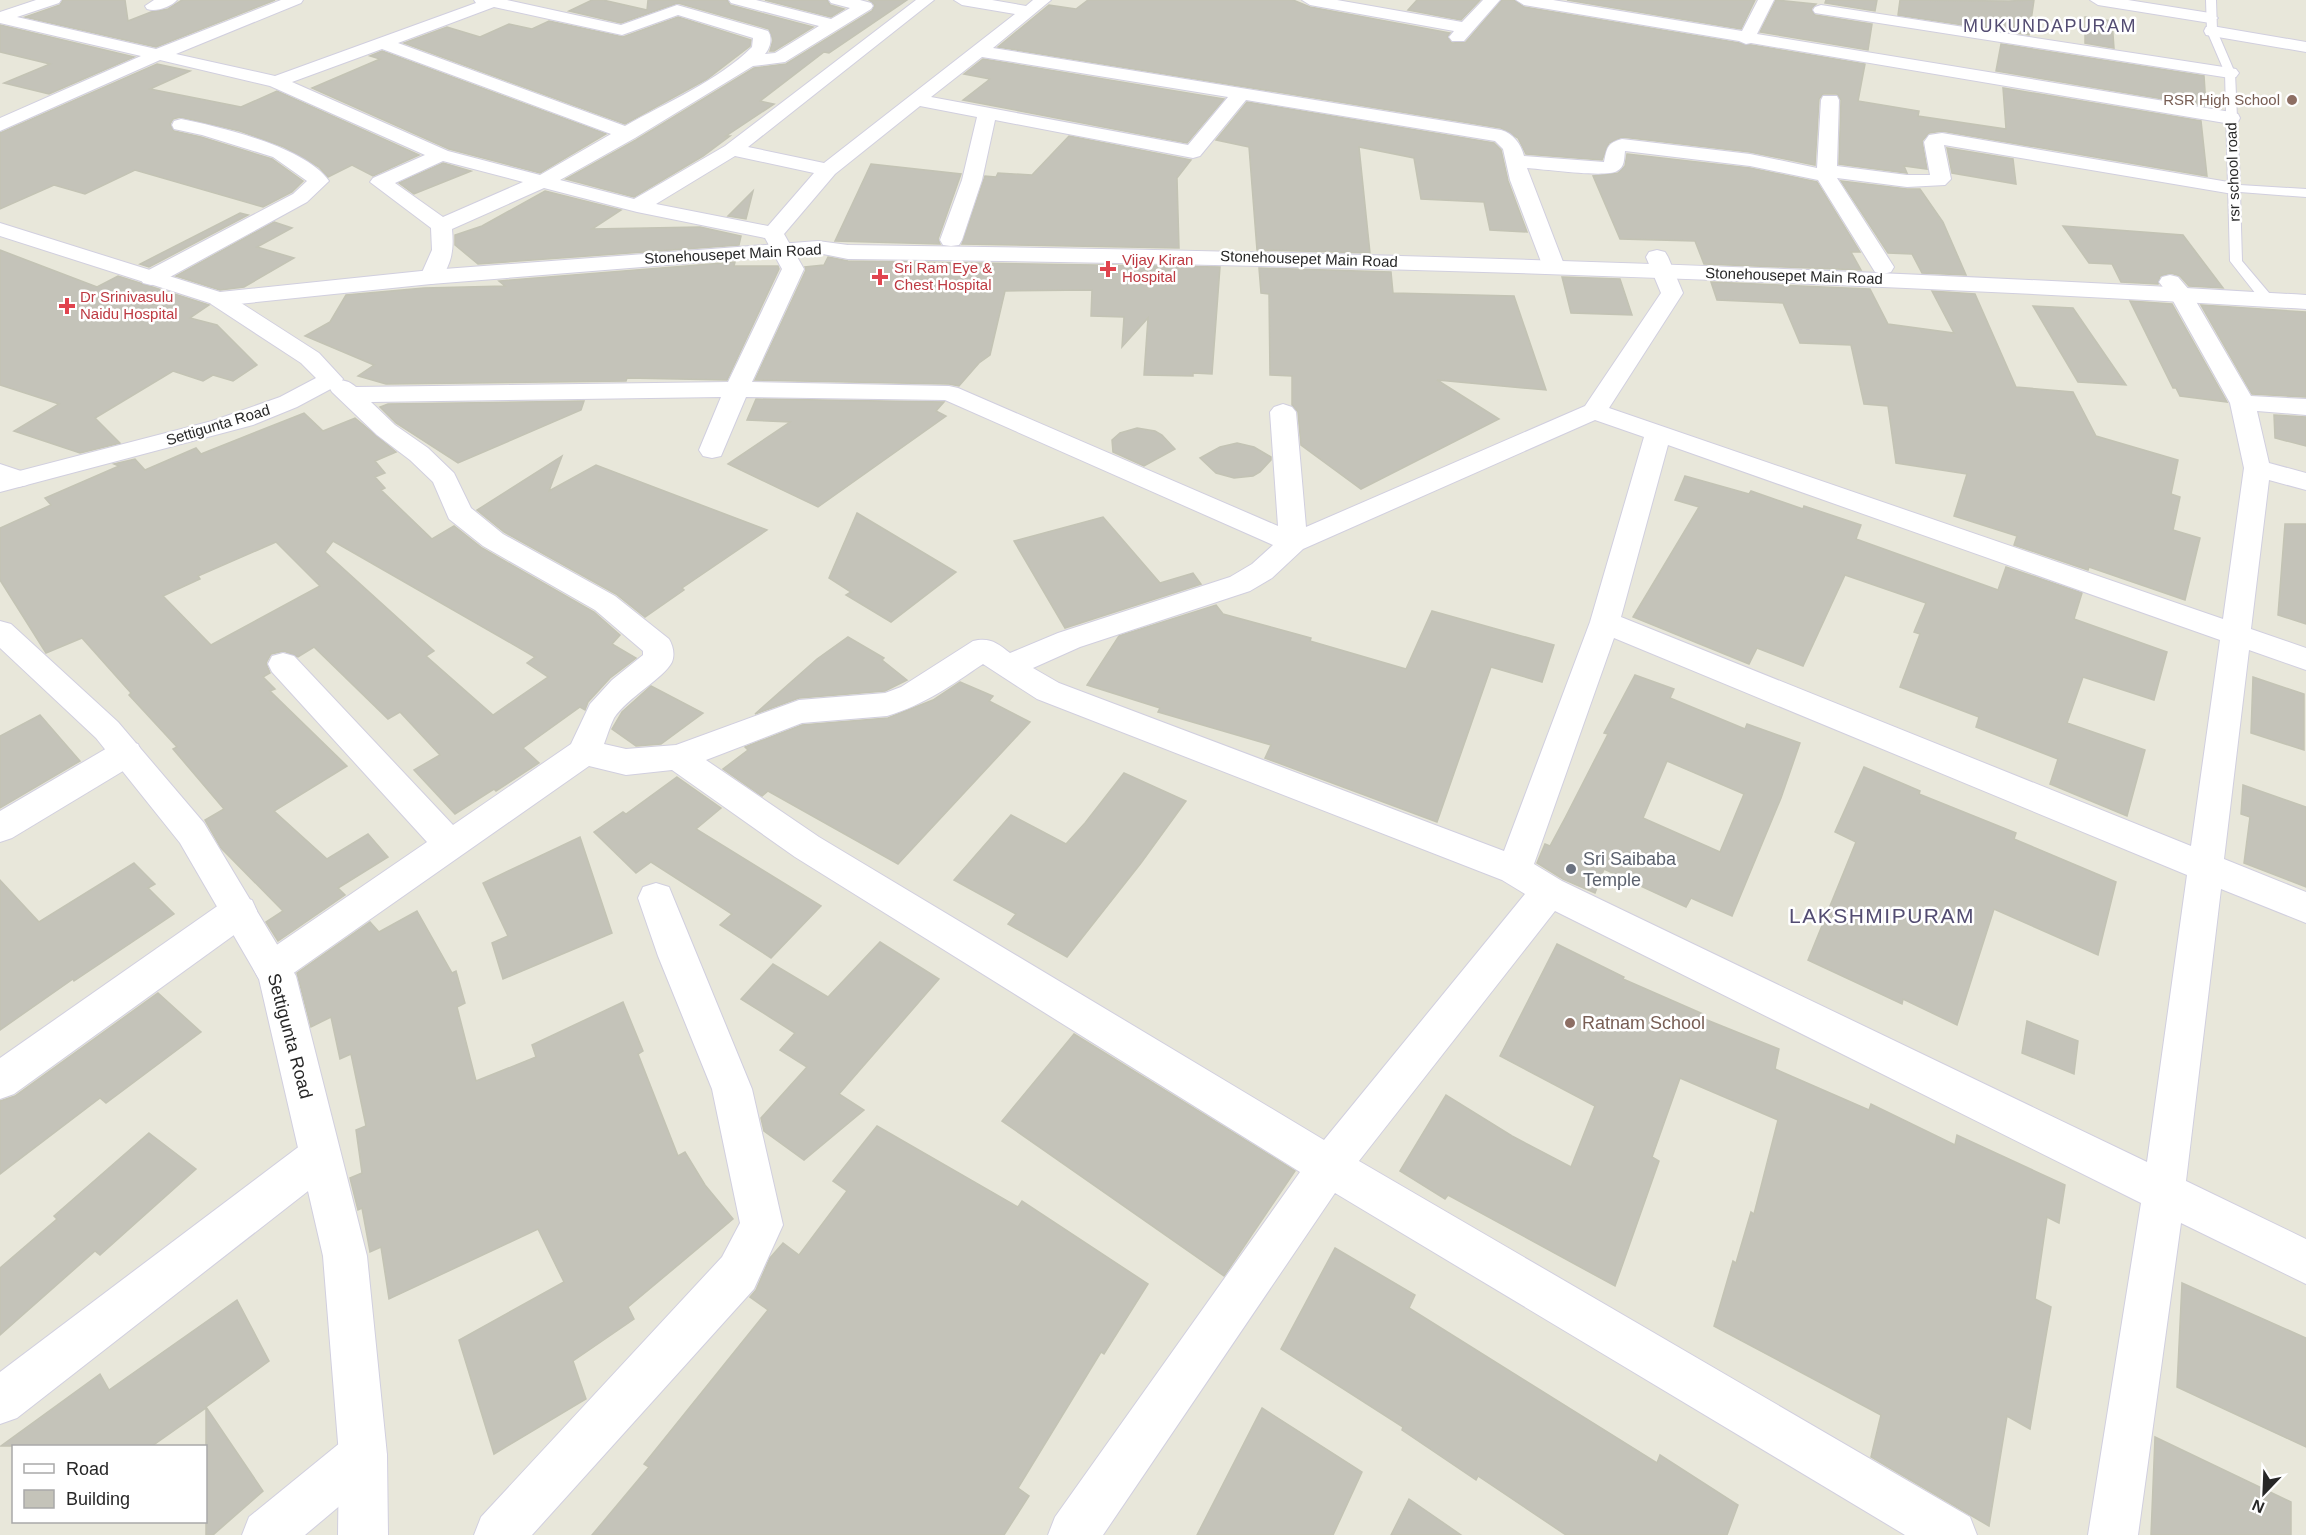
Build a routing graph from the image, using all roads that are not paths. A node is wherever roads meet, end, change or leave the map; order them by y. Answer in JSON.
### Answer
{"nodes":[{"id":1,"x":53,"y":0,"type":"edge"},
{"id":2,"x":295,"y":0,"type":"edge"},
{"id":3,"x":737,"y":0,"type":"edge"},
{"id":4,"x":837,"y":0,"type":"edge"},
{"id":5,"x":926,"y":0,"type":"edge"},
{"id":6,"x":962,"y":0,"type":"edge"},
{"id":7,"x":1310,"y":0,"type":"edge"},
{"id":8,"x":1492,"y":0,"type":"edge"},
{"id":9,"x":1524,"y":0,"type":"edge"},
{"id":10,"x":1765,"y":0,"type":"edge"},
{"id":11,"x":2104,"y":0,"type":"edge"},
{"id":12,"x":2211,"y":0,"type":"edge"},
{"id":13,"x":491,"y":1,"type":"edge"},
{"id":14,"x":1036,"y":5,"type":"edge"},
{"id":15,"x":1821,"y":10,"type":"dead end"},
{"id":16,"x":0,"y":18,"type":"edge"},
{"id":17,"x":2211,"y":24,"type":"junction"},
{"id":18,"x":834,"y":25,"type":"junction"},
{"id":19,"x":1746,"y":39,"type":"junction"},
{"id":20,"x":381,"y":43,"type":"junction"},
{"id":21,"x":2306,"y":47,"type":"edge"},
{"id":22,"x":978,"y":51,"type":"junction"},
{"id":23,"x":157,"y":55,"type":"junction"},
{"id":24,"x":748,"y":61,"type":"junction"},
{"id":25,"x":2230,"y":73,"type":"junction"},
{"id":26,"x":276,"y":82,"type":"junction"},
{"id":27,"x":1240,"y":95,"type":"junction"},
{"id":28,"x":916,"y":100,"type":"junction"},
{"id":29,"x":1830,"y":100,"type":"dead end"},
{"id":30,"x":987,"y":113,"type":"junction"},
{"id":31,"x":2231,"y":118,"type":"junction"},
{"id":32,"x":4,"y":121,"type":"edge"},
{"id":33,"x":181,"y":125,"type":"dead end"},
{"id":34,"x":628,"y":134,"type":"junction"},
{"id":35,"x":732,"y":150,"type":"junction"},
{"id":36,"x":441,"y":155,"type":"junction"},
{"id":37,"x":1516,"y":161,"type":"junction"},
{"id":38,"x":828,"y":170,"type":"junction"},
{"id":39,"x":1827,"y":173,"type":"junction"},
{"id":40,"x":541,"y":183,"type":"junction"},
{"id":41,"x":2234,"y":188,"type":"junction"},
{"id":42,"x":2306,"y":193,"type":"edge"},
{"id":43,"x":637,"y":206,"type":"junction"},
{"id":44,"x":441,"y":226,"type":"junction"},
{"id":45,"x":0,"y":229,"type":"edge"},
{"id":46,"x":779,"y":240,"type":"junction"},
{"id":47,"x":951,"y":240,"type":"junction"},
{"id":48,"x":818,"y":247,"type":"junction"},
{"id":49,"x":1015,"y":247,"type":"junction"},
{"id":50,"x":1552,"y":260,"type":"junction"},
{"id":51,"x":1659,"y":264,"type":"junction"},
{"id":52,"x":1884,"y":267,"type":"junction"},
{"id":53,"x":1819,"y":271,"type":"junction"},
{"id":54,"x":431,"y":277,"type":"junction"},
{"id":55,"x":150,"y":278,"type":"junction"},
{"id":56,"x":2176,"y":289,"type":"junction"},
{"id":57,"x":2306,"y":290,"type":"edge"},
{"id":58,"x":2262,"y":293,"type":"junction"},
{"id":59,"x":219,"y":299,"type":"junction"},
{"id":60,"x":2306,"y":302,"type":"edge"},
{"id":61,"x":341,"y":387,"type":"junction"},
{"id":62,"x":737,"y":390,"type":"junction"},
{"id":63,"x":2243,"y":403,"type":"junction"},
{"id":64,"x":2306,"y":407,"type":"edge"},
{"id":65,"x":1594,"y":411,"type":"junction"},
{"id":66,"x":1283,"y":412,"type":"dead end"},
{"id":67,"x":1658,"y":432,"type":"junction"},
{"id":68,"x":712,"y":450,"type":"dead end"},
{"id":69,"x":2257,"y":468,"type":"junction"},
{"id":70,"x":6,"y":478,"type":"edge"},
{"id":71,"x":2306,"y":482,"type":"edge"},
{"id":72,"x":1293,"y":543,"type":"junction"},
{"id":73,"x":1605,"y":622,"type":"junction"},
{"id":74,"x":0,"y":631,"type":"edge"},
{"id":75,"x":2236,"y":635,"type":"junction"},
{"id":76,"x":2306,"y":659,"type":"edge"},
{"id":77,"x":283,"y":664,"type":"dead end"},
{"id":78,"x":1007,"y":667,"type":"junction"},
{"id":79,"x":584,"y":752,"type":"junction"},
{"id":80,"x":126,"y":753,"type":"junction"},
{"id":81,"x":678,"y":757,"type":"junction"},
{"id":82,"x":0,"y":828,"type":"edge"},
{"id":83,"x":450,"y":845,"type":"junction"},
{"id":84,"x":2206,"y":867,"type":"junction"},
{"id":85,"x":1514,"y":870,"type":"junction"},
{"id":86,"x":1549,"y":891,"type":"junction"},
{"id":87,"x":656,"y":898,"type":"dead end"},
{"id":88,"x":2306,"y":908,"type":"edge"},
{"id":89,"x":239,"y":911,"type":"junction"},
{"id":90,"x":272,"y":968,"type":"junction"},
{"id":91,"x":0,"y":1081,"type":"edge"},
{"id":92,"x":320,"y":1156,"type":"junction"},
{"id":93,"x":1329,"y":1166,"type":"junction"},
{"id":94,"x":2164,"y":1191,"type":"junction"},
{"id":95,"x":2306,"y":1262,"type":"edge"},
{"id":96,"x":0,"y":1401,"type":"edge"},
{"id":97,"x":363,"y":1455,"type":"junction"},
{"id":98,"x":267,"y":1535,"type":"edge"},
{"id":99,"x":363,"y":1535,"type":"edge"},
{"id":100,"x":499,"y":1535,"type":"edge"},
{"id":101,"x":1073,"y":1535,"type":"edge"},
{"id":102,"x":1952,"y":1535,"type":"edge"},
{"id":103,"x":2113,"y":1535,"type":"edge"}],
"edges":[{"from":1,"to":16,"type":"street"},
{"from":2,"to":23,"type":"street"},
{"from":3,"to":18,"type":"street"},
{"from":4,"to":18,"type":"street"},
{"from":5,"to":35,"type":"street"},
{"from":6,"to":14,"type":"street"},
{"from":7,"to":8,"type":"street"},
{"from":9,"to":19,"type":"street"},
{"from":10,"to":19,"type":"street"},
{"from":11,"to":17,"type":"street"},
{"from":12,"to":17,"type":"lane","name":"rsr school road"},
{"from":13,"to":20,"type":"street"},
{"from":13,"to":24,"type":"street"},
{"from":14,"to":22,"type":"street"},
{"from":15,"to":25,"type":"street"},
{"from":16,"to":23,"type":"street"},
{"from":17,"to":21,"type":"street"},
{"from":17,"to":25,"type":"lane","name":"rsr school road"},
{"from":18,"to":24,"type":"street"},
{"from":19,"to":31,"type":"street"},
{"from":20,"to":26,"type":"street"},
{"from":20,"to":34,"type":"street"},
{"from":22,"to":27,"type":"street"},
{"from":22,"to":28,"type":"street"},
{"from":23,"to":26,"type":"street"},
{"from":23,"to":32,"type":"street"},
{"from":24,"to":34,"type":"street"},
{"from":25,"to":31,"type":"lane","name":"rsr school road"},
{"from":26,"to":36,"type":"street"},
{"from":27,"to":30,"type":"street"},
{"from":27,"to":37,"type":"street"},
{"from":28,"to":30,"type":"street"},
{"from":28,"to":38,"type":"street"},
{"from":29,"to":39,"type":"street"},
{"from":30,"to":47,"type":"street"},
{"from":31,"to":41,"type":"lane","name":"rsr school road"},
{"from":33,"to":55,"type":"street"},
{"from":34,"to":40,"type":"street"},
{"from":35,"to":38,"type":"street"},
{"from":35,"to":43,"type":"street"},
{"from":36,"to":40,"type":"street"},
{"from":36,"to":44,"type":"street"},
{"from":37,"to":39,"type":"street"},
{"from":37,"to":50,"type":"street"},
{"from":38,"to":46,"type":"street"},
{"from":39,"to":41,"type":"street"},
{"from":39,"to":52,"type":"street"},
{"from":40,"to":43,"type":"street"},
{"from":40,"to":44,"type":"street"},
{"from":41,"to":42,"type":"lane"},
{"from":41,"to":58,"type":"lane","name":"rsr school road"},
{"from":43,"to":46,"type":"street"},
{"from":44,"to":54,"type":"street"},
{"from":45,"to":55,"type":"street","name":"Stonehousepet Main Road"},
{"from":46,"to":48,"type":"street","name":"Stonehousepet Main Road"},
{"from":46,"to":54,"type":"street","name":"Stonehousepet Main Road"},
{"from":46,"to":62,"type":"street"},
{"from":47,"to":48,"type":"street"},
{"from":47,"to":49,"type":"street"},
{"from":48,"to":49,"type":"street","name":"Stonehousepet Main Road"},
{"from":49,"to":50,"type":"street","name":"Stonehousepet Main Road"},
{"from":50,"to":51,"type":"street","name":"Stonehousepet Main Road"},
{"from":51,"to":53,"type":"street","name":"Stonehousepet Main Road"},
{"from":51,"to":65,"type":"street"},
{"from":52,"to":53,"type":"street"},
{"from":52,"to":56,"type":"street"},
{"from":53,"to":56,"type":"street","name":"Stonehousepet Main Road"},
{"from":54,"to":59,"type":"street","name":"Stonehousepet Main Road"},
{"from":55,"to":59,"type":"street","name":"Stonehousepet Main Road"},
{"from":56,"to":58,"type":"street","name":"Stonehousepet Main Road"},
{"from":56,"to":63,"type":"street"},
{"from":57,"to":58,"type":"street"},
{"from":58,"to":60,"type":"street","name":"Stonehousepet Main Road"},
{"from":59,"to":61,"type":"street"},
{"from":61,"to":62,"type":"street"},
{"from":61,"to":70,"type":"street","name":"Settigunta Road"},
{"from":61,"to":79,"type":"street"},
{"from":62,"to":68,"type":"street"},
{"from":62,"to":72,"type":"street"},
{"from":63,"to":64,"type":"street"},
{"from":63,"to":69,"type":"street"},
{"from":65,"to":67,"type":"street"},
{"from":65,"to":72,"type":"street"},
{"from":66,"to":72,"type":"street"},
{"from":67,"to":73,"type":"street"},
{"from":67,"to":75,"type":"street"},
{"from":69,"to":71,"type":"street"},
{"from":69,"to":75,"type":"street"},
{"from":72,"to":78,"type":"street"},
{"from":73,"to":84,"type":"street"},
{"from":73,"to":85,"type":"street"},
{"from":74,"to":80,"type":"street","name":"Settigunta Road"},
{"from":75,"to":76,"type":"street"},
{"from":75,"to":84,"type":"street"},
{"from":77,"to":83,"type":"street"},
{"from":78,"to":81,"type":"street"},
{"from":78,"to":85,"type":"street"},
{"from":79,"to":81,"type":"street"},
{"from":79,"to":83,"type":"street"},
{"from":80,"to":82,"type":"street"},
{"from":80,"to":89,"type":"street","name":"Settigunta Road"},
{"from":81,"to":93,"type":"street"},
{"from":83,"to":90,"type":"street"},
{"from":84,"to":88,"type":"street"},
{"from":84,"to":94,"type":"street"},
{"from":85,"to":86,"type":"street"},
{"from":86,"to":93,"type":"street"},
{"from":86,"to":94,"type":"street"},
{"from":87,"to":100,"type":"street"},
{"from":89,"to":90,"type":"street","name":"Settigunta Road"},
{"from":89,"to":91,"type":"street"},
{"from":90,"to":92,"type":"street","name":"Settigunta Road"},
{"from":92,"to":96,"type":"street"},
{"from":92,"to":97,"type":"street","name":"Settigunta Road"},
{"from":93,"to":101,"type":"street"},
{"from":93,"to":102,"type":"street"},
{"from":94,"to":95,"type":"street"},
{"from":94,"to":103,"type":"street"},
{"from":97,"to":98,"type":"street"},
{"from":97,"to":99,"type":"street","name":"Settigunta Road"}]}
